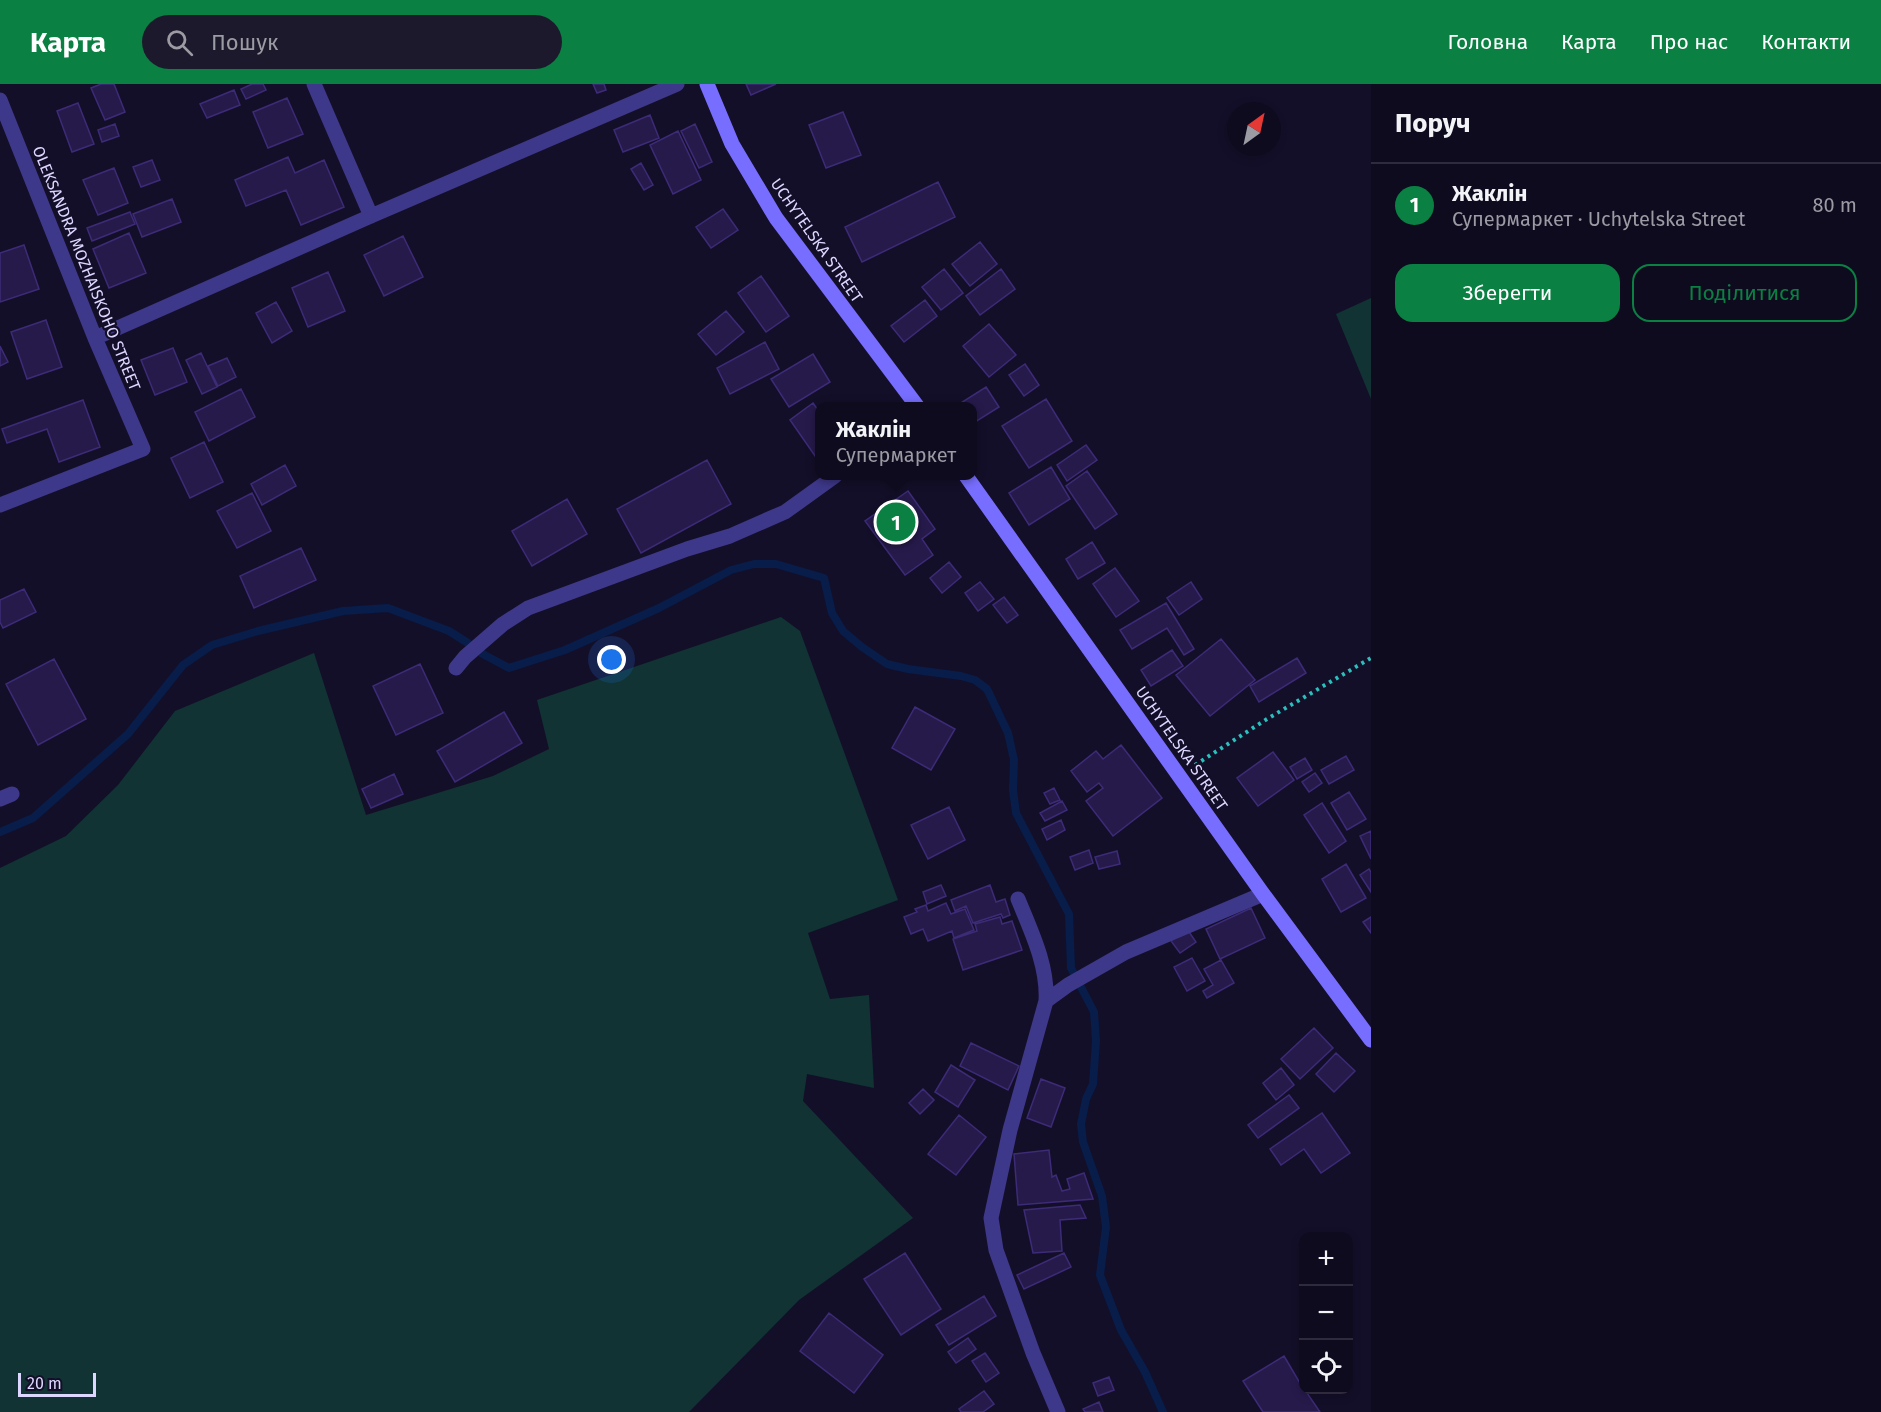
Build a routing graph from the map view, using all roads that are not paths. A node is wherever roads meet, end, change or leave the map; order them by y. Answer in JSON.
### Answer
{"nodes":[{"id":1,"x":314,"y":84,"type":"edge"},
{"id":2,"x":677,"y":84,"type":"edge"},
{"id":3,"x":706,"y":84,"type":"edge"},
{"id":4,"x":0,"y":100,"type":"edge"},
{"id":5,"x":371,"y":216,"type":"junction"},
{"id":6,"x":95,"y":338,"type":"junction"},
{"id":7,"x":914,"y":402,"type":"edge"},
{"id":8,"x":829,"y":480,"type":"edge"},
{"id":9,"x":969,"y":480,"type":"edge"},
{"id":10,"x":0,"y":505,"type":"edge"},
{"id":11,"x":456,"y":668,"type":"dead end"},
{"id":12,"x":1263,"y":894,"type":"junction"},
{"id":13,"x":1018,"y":899,"type":"dead end"},
{"id":14,"x":1046,"y":1000,"type":"junction"},
{"id":15,"x":1371,"y":1040,"type":"edge"},
{"id":16,"x":1059,"y":1412,"type":"edge"}],
"edges":[{"from":1,"to":5,"type":"street"},
{"from":2,"to":5,"type":"street"},
{"from":3,"to":7,"type":"main road","name":"UCHYTELSKA STREET"},
{"from":4,"to":6,"type":"street","name":"OLEKSANDRA MOZHAISKOHO STREET"},
{"from":5,"to":6,"type":"street"},
{"from":6,"to":10,"type":"street","name":"OLEKSANDRA MOZHAISKOHO STREET"},
{"from":8,"to":11,"type":"street"},
{"from":9,"to":12,"type":"main road","name":"UCHYTELSKA STREET"},
{"from":12,"to":14,"type":"street"},
{"from":12,"to":15,"type":"main road","name":"UCHYTELSKA STREET"},
{"from":13,"to":14,"type":"street"},
{"from":14,"to":16,"type":"street"}]}
